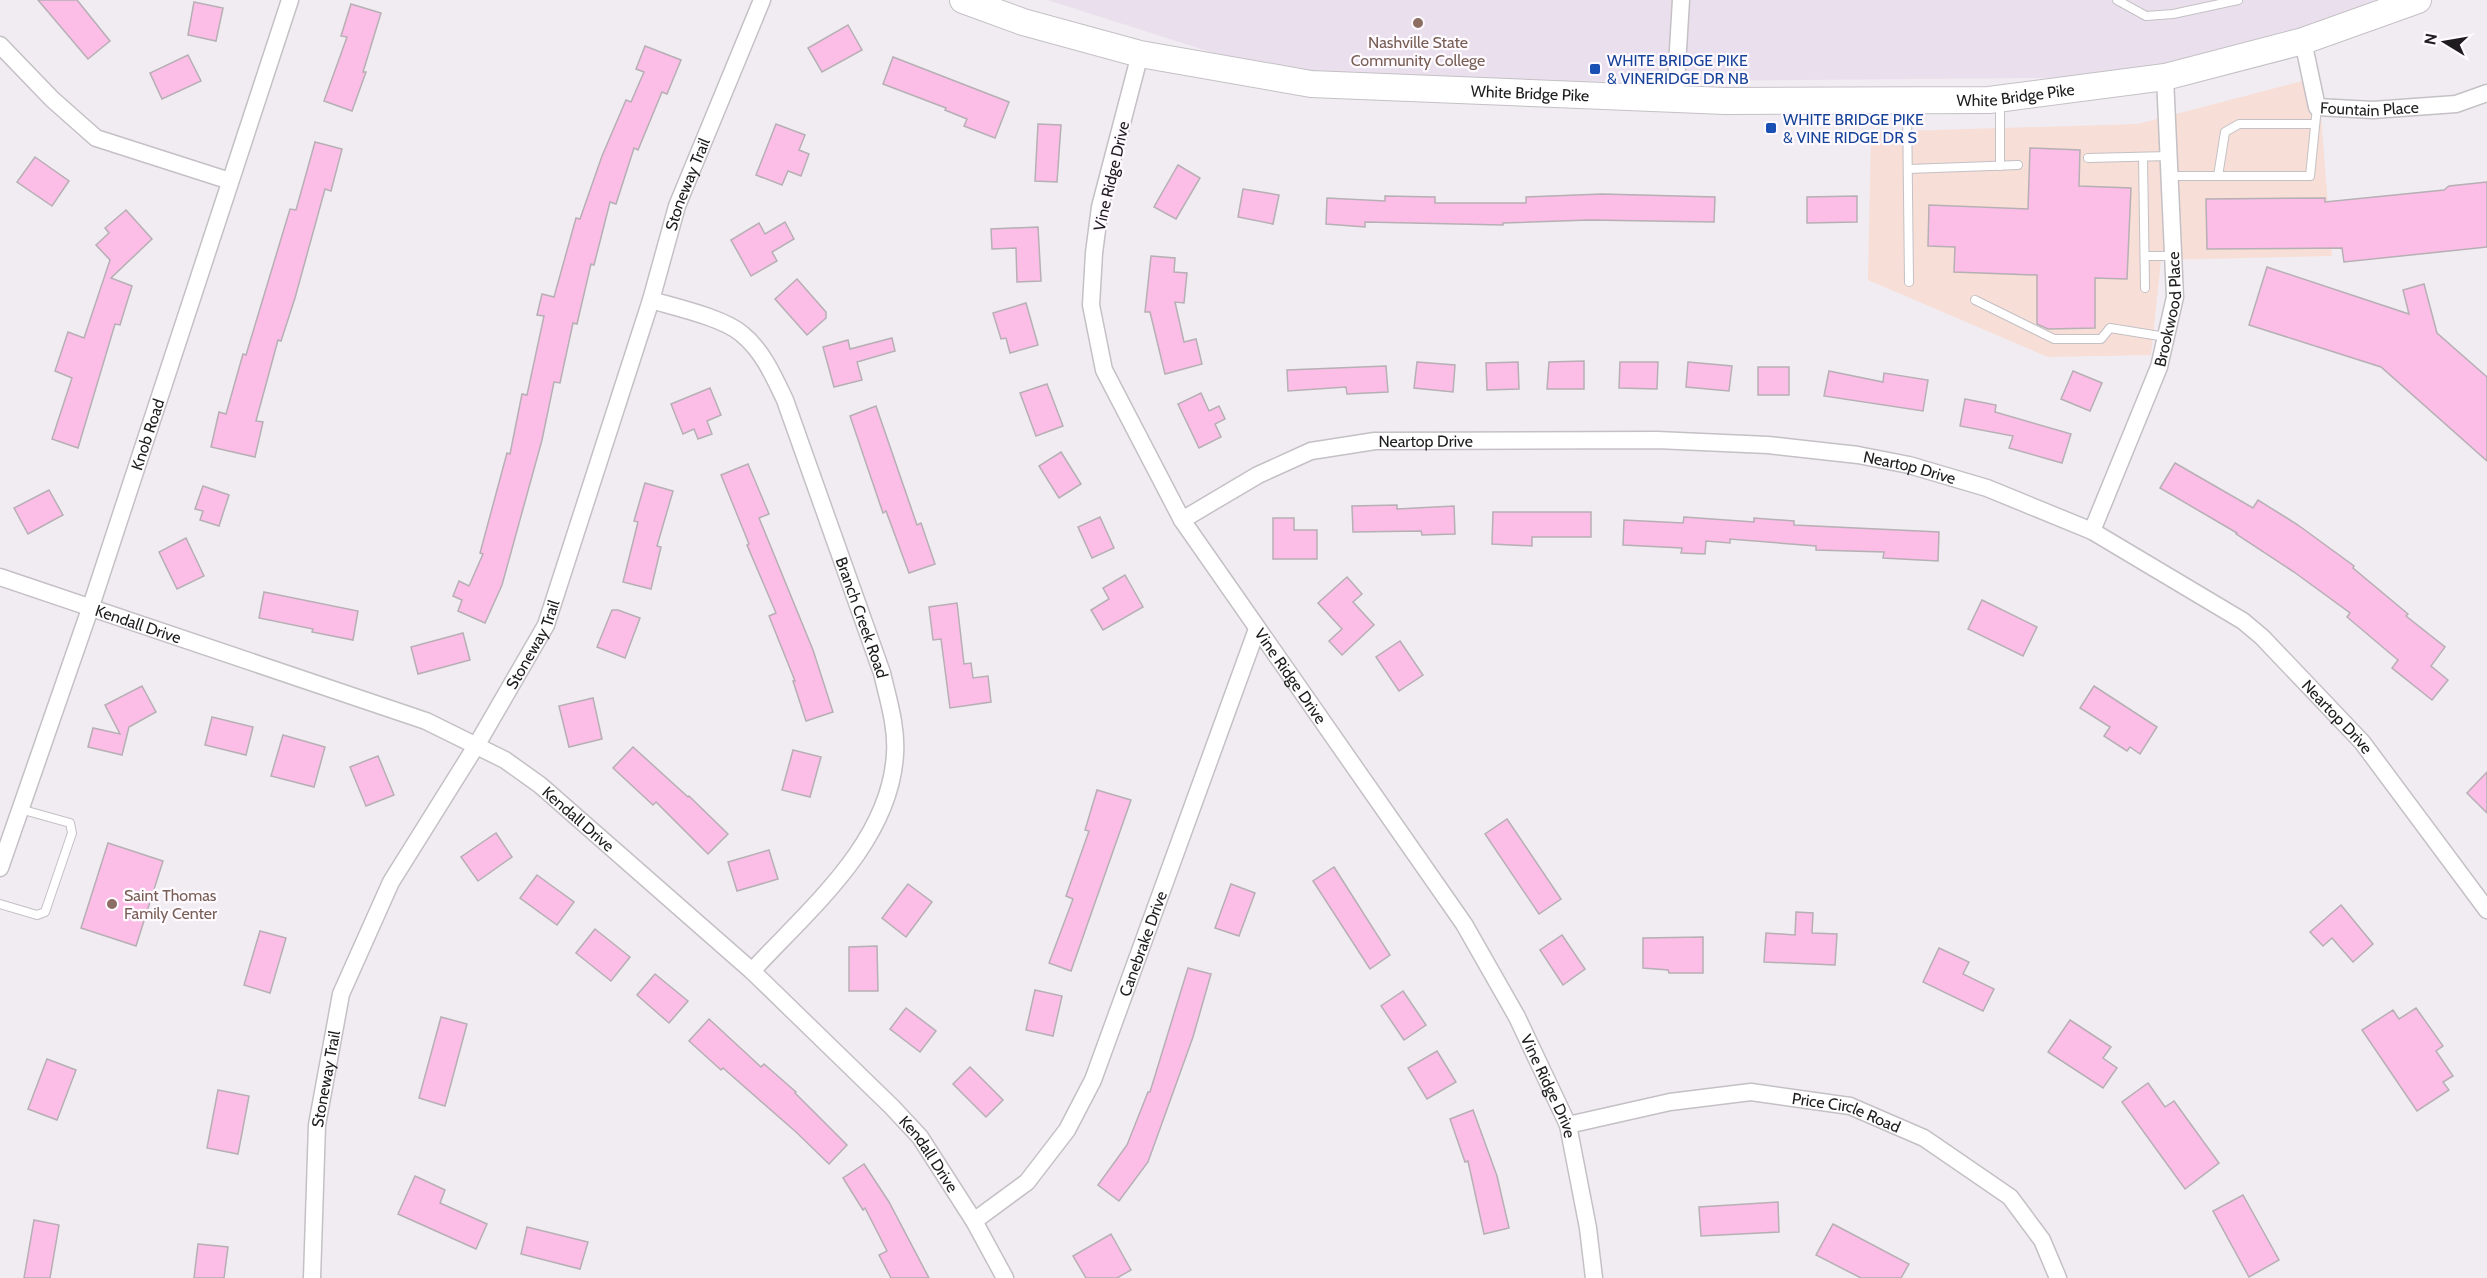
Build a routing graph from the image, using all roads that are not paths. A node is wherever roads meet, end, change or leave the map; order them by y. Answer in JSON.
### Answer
{"nodes":[{"id":1,"x":290,"y":0,"type":"edge"},
{"id":2,"x":762,"y":0,"type":"edge"},
{"id":3,"x":963,"y":0,"type":"edge"},
{"id":4,"x":1681,"y":0,"type":"edge"},
{"id":5,"x":2117,"y":0,"type":"edge"},
{"id":6,"x":2238,"y":0,"type":"edge"},
{"id":7,"x":2418,"y":0,"type":"edge"},
{"id":8,"x":2303,"y":41,"type":"junction"},
{"id":9,"x":0,"y":45,"type":"edge"},
{"id":10,"x":1140,"y":54,"type":"junction"},
{"id":11,"x":2165,"y":77,"type":"junction"},
{"id":12,"x":2487,"y":93,"type":"edge"},
{"id":13,"x":1675,"y":99,"type":"junction"},
{"id":14,"x":2000,"y":99,"type":"junction"},
{"id":15,"x":1907,"y":101,"type":"junction"},
{"id":16,"x":2316,"y":115,"type":"junction"},
{"id":17,"x":2169,"y":156,"type":"junction"},
{"id":18,"x":2143,"y":157,"type":"junction"},
{"id":19,"x":2088,"y":158,"type":"dead end"},
{"id":20,"x":2018,"y":165,"type":"dead end"},
{"id":21,"x":2000,"y":166,"type":"junction"},
{"id":22,"x":1908,"y":169,"type":"junction"},
{"id":23,"x":2170,"y":176,"type":"junction"},
{"id":24,"x":2218,"y":176,"type":"junction"},
{"id":25,"x":230,"y":181,"type":"junction"},
{"id":26,"x":2145,"y":256,"type":"junction"},
{"id":27,"x":2173,"y":256,"type":"junction"},
{"id":28,"x":1909,"y":282,"type":"dead end"},
{"id":29,"x":2145,"y":288,"type":"dead end"},
{"id":30,"x":651,"y":300,"type":"junction"},
{"id":31,"x":1975,"y":300,"type":"dead end"},
{"id":32,"x":2166,"y":337,"type":"junction"},
{"id":33,"x":1182,"y":520,"type":"junction"},
{"id":34,"x":2092,"y":531,"type":"junction"},
{"id":35,"x":0,"y":577,"type":"edge"},
{"id":36,"x":91,"y":606,"type":"junction"},
{"id":37,"x":1257,"y":629,"type":"junction"},
{"id":38,"x":476,"y":746,"type":"junction"},
{"id":39,"x":20,"y":809,"type":"junction"},
{"id":40,"x":0,"y":868,"type":"edge"},
{"id":41,"x":2482,"y":890,"type":"edge"},
{"id":42,"x":0,"y":904,"type":"edge"},
{"id":43,"x":2487,"y":910,"type":"edge"},
{"id":44,"x":752,"y":971,"type":"junction"},
{"id":45,"x":1568,"y":1125,"type":"junction"},
{"id":46,"x":974,"y":1221,"type":"junction"},
{"id":47,"x":312,"y":1278,"type":"edge"},
{"id":48,"x":1005,"y":1278,"type":"edge"},
{"id":49,"x":1594,"y":1278,"type":"edge"},
{"id":50,"x":2058,"y":1278,"type":"edge"}],
"edges":[{"from":1,"to":25,"type":"street","name":"Knob Road"},
{"from":2,"to":30,"type":"street","name":"Stoneway Trail"},
{"from":3,"to":10,"type":"main road","name":"White Bridge Pike"},
{"from":4,"to":13,"type":"street"},
{"from":5,"to":6,"type":"lane"},
{"from":7,"to":8,"type":"main road","name":"White Bridge Pike"},
{"from":8,"to":11,"type":"main road","name":"White Bridge Pike"},
{"from":8,"to":16,"type":"street","name":"Fountain Place"},
{"from":9,"to":25,"type":"street"},
{"from":10,"to":13,"type":"main road","name":"White Bridge Pike"},
{"from":10,"to":33,"type":"street","name":"Vine Ridge Drive"},
{"from":11,"to":14,"type":"main road","name":"White Bridge Pike"},
{"from":11,"to":17,"type":"street","name":"Brookwood Place"},
{"from":12,"to":16,"type":"street","name":"Fountain Place"},
{"from":13,"to":15,"type":"main road","name":"White Bridge Pike"},
{"from":14,"to":15,"type":"main road","name":"White Bridge Pike"},
{"from":14,"to":21,"type":"lane"},
{"from":15,"to":22,"type":"lane"},
{"from":16,"to":24,"type":"lane"},
{"from":16,"to":24,"type":"lane"},
{"from":17,"to":18,"type":"lane"},
{"from":17,"to":23,"type":"street","name":"Brookwood Place"},
{"from":18,"to":19,"type":"lane"},
{"from":18,"to":26,"type":"lane"},
{"from":20,"to":21,"type":"lane"},
{"from":21,"to":22,"type":"lane"},
{"from":22,"to":28,"type":"lane"},
{"from":23,"to":24,"type":"lane"},
{"from":23,"to":27,"type":"street","name":"Brookwood Place"},
{"from":25,"to":36,"type":"street","name":"Knob Road"},
{"from":26,"to":27,"type":"lane"},
{"from":26,"to":29,"type":"lane"},
{"from":27,"to":32,"type":"street","name":"Brookwood Place"},
{"from":30,"to":38,"type":"street","name":"Stoneway Trail"},
{"from":30,"to":44,"type":"street","name":"Branch Creek Road"},
{"from":31,"to":32,"type":"lane"},
{"from":32,"to":34,"type":"street","name":"Brookwood Place"},
{"from":33,"to":34,"type":"street","name":"Neartop Drive"},
{"from":33,"to":37,"type":"street","name":"Vine Ridge Drive"},
{"from":34,"to":41,"type":"street","name":"Neartop Drive"},
{"from":35,"to":36,"type":"street","name":"Kendall Drive"},
{"from":36,"to":38,"type":"street","name":"Kendall Drive"},
{"from":36,"to":39,"type":"street","name":"Knob Road"},
{"from":37,"to":45,"type":"street","name":"Vine Ridge Drive"},
{"from":37,"to":46,"type":"street","name":"Canebrake Drive"},
{"from":38,"to":44,"type":"street","name":"Kendall Drive"},
{"from":38,"to":47,"type":"street","name":"Stoneway Trail"},
{"from":39,"to":40,"type":"street","name":"Knob Road"},
{"from":39,"to":42,"type":"lane"},
{"from":41,"to":43,"type":"street","name":"Neartop Drive"},
{"from":44,"to":46,"type":"street","name":"Kendall Drive"},
{"from":45,"to":49,"type":"street","name":"Vine Ridge Drive"},
{"from":45,"to":50,"type":"street","name":"Price Circle Road"},
{"from":46,"to":48,"type":"street","name":"Kendall Drive"}]}
